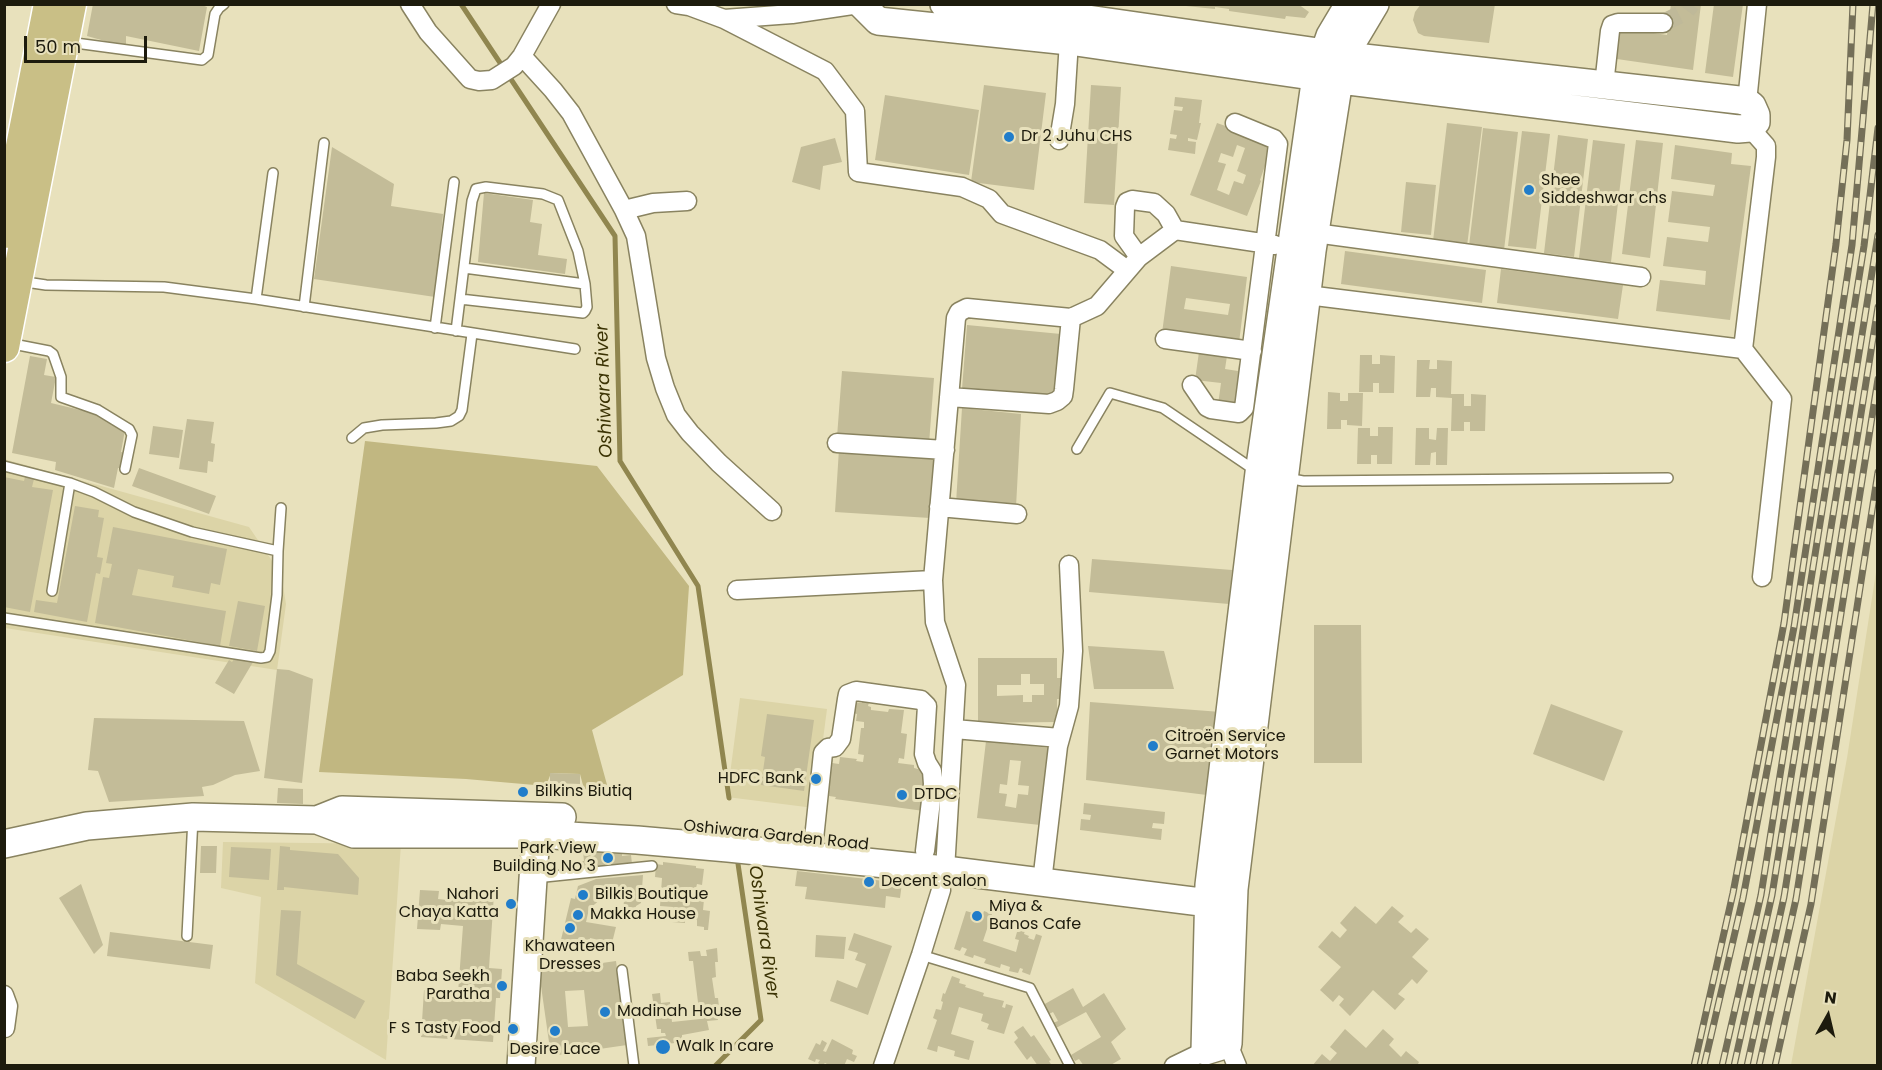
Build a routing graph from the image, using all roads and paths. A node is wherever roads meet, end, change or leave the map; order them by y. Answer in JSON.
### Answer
{"nodes":[{"id":1,"x":49,"y":4,"type":"edge"},
{"id":2,"x":71,"y":4,"type":"edge"},
{"id":3,"x":224,"y":4,"type":"edge"},
{"id":4,"x":410,"y":4,"type":"edge"},
{"id":5,"x":551,"y":4,"type":"edge"},
{"id":6,"x":676,"y":4,"type":"edge"},
{"id":7,"x":860,"y":4,"type":"edge"},
{"id":8,"x":945,"y":4,"type":"edge"},
{"id":9,"x":1349,"y":4,"type":"edge"},
{"id":10,"x":1375,"y":4,"type":"edge"},
{"id":11,"x":1757,"y":4,"type":"edge"},
{"id":12,"x":974,"y":6,"type":"edge"},
{"id":13,"x":724,"y":19,"type":"junction"},
{"id":14,"x":1068,"y":20,"type":"edge"},
{"id":15,"x":1663,"y":23,"type":"tunnel mouth"},
{"id":16,"x":64,"y":42,"type":"junction"},
{"id":17,"x":518,"y":61,"type":"junction"},
{"id":18,"x":1331,"y":66,"type":"junction"},
{"id":19,"x":1475,"y":83,"type":"junction"},
{"id":20,"x":1604,"y":85,"type":"junction"},
{"id":21,"x":1668,"y":92,"type":"junction"},
{"id":22,"x":1747,"y":102,"type":"junction"},
{"id":23,"x":1666,"y":120,"type":"junction"},
{"id":24,"x":1235,"y":123,"type":"dead end"},
{"id":25,"x":1750,"y":128,"type":"junction"},
{"id":26,"x":1059,"y":140,"type":"dead end"},
{"id":27,"x":324,"y":143,"type":"dead end"},
{"id":28,"x":31,"y":155,"type":"junction"},
{"id":29,"x":273,"y":173,"type":"dead end"},
{"id":30,"x":454,"y":182,"type":"dead end"},
{"id":31,"x":687,"y":201,"type":"dead end"},
{"id":32,"x":624,"y":210,"type":"junction"},
{"id":33,"x":1175,"y":230,"type":"junction"},
{"id":34,"x":4,"y":233,"type":"edge"},
{"id":35,"x":1296,"y":244,"type":"junction"},
{"id":36,"x":1133,"y":264,"type":"junction"},
{"id":37,"x":464,"y":268,"type":"junction"},
{"id":38,"x":1641,"y":277,"type":"dead end"},
{"id":39,"x":17,"y":281,"type":"junction"},
{"id":40,"x":585,"y":284,"type":"junction"},
{"id":41,"x":1307,"y":296,"type":"junction"},
{"id":42,"x":256,"y":299,"type":"junction"},
{"id":43,"x":460,"y":299,"type":"junction"},
{"id":44,"x":304,"y":307,"type":"junction"},
{"id":45,"x":1071,"y":318,"type":"junction"},
{"id":46,"x":435,"y":328,"type":"junction"},
{"id":47,"x":456,"y":331,"type":"junction"},
{"id":48,"x":472,"y":334,"type":"junction"},
{"id":49,"x":1166,"y":339,"type":"dead end"},
{"id":50,"x":5,"y":345,"type":"edge"},
{"id":51,"x":575,"y":349,"type":"dead end"},
{"id":52,"x":1743,"y":349,"type":"junction"},
{"id":53,"x":1252,"y":351,"type":"junction"},
{"id":54,"x":1192,"y":385,"type":"dead end"},
{"id":55,"x":949,"y":397,"type":"junction"},
{"id":56,"x":352,"y":438,"type":"dead end"},
{"id":57,"x":837,"y":443,"type":"dead end"},
{"id":58,"x":1077,"y":449,"type":"dead end"},
{"id":59,"x":945,"y":450,"type":"junction"},
{"id":60,"x":4,"y":466,"type":"edge"},
{"id":61,"x":125,"y":468,"type":"dead end"},
{"id":62,"x":1271,"y":475,"type":"junction"},
{"id":63,"x":1668,"y":478,"type":"dead end"},
{"id":64,"x":70,"y":483,"type":"junction"},
{"id":65,"x":939,"y":507,"type":"junction"},
{"id":66,"x":281,"y":508,"type":"dead end"},
{"id":67,"x":772,"y":511,"type":"dead end"},
{"id":68,"x":1017,"y":514,"type":"dead end"},
{"id":69,"x":278,"y":551,"type":"junction"},
{"id":70,"x":1069,"y":565,"type":"dead end"},
{"id":71,"x":1762,"y":578,"type":"dead end"},
{"id":72,"x":933,"y":580,"type":"junction"},
{"id":73,"x":737,"y":590,"type":"dead end"},
{"id":74,"x":52,"y":591,"type":"dead end"},
{"id":75,"x":4,"y":618,"type":"edge"},
{"id":76,"x":954,"y":729,"type":"junction"},
{"id":77,"x":1060,"y":738,"type":"junction"},
{"id":78,"x":194,"y":817,"type":"junction"},
{"id":79,"x":536,"y":825,"type":"junction"},
{"id":80,"x":814,"y":839,"type":"junction"},
{"id":81,"x":4,"y":844,"type":"edge"},
{"id":82,"x":652,"y":866,"type":"dead end"},
{"id":83,"x":939,"y":866,"type":"junction"},
{"id":84,"x":1043,"y":874,"type":"junction"},
{"id":85,"x":533,"y":878,"type":"junction"},
{"id":86,"x":1221,"y":896,"type":"junction"},
{"id":87,"x":187,"y":936,"type":"dead end"},
{"id":88,"x":921,"y":956,"type":"junction"},
{"id":89,"x":622,"y":970,"type":"dead end"},
{"id":90,"x":4,"y":995,"type":"edge"},
{"id":91,"x":5,"y":1028,"type":"edge"},
{"id":92,"x":1223,"y":1054,"type":"edge"},
{"id":93,"x":521,"y":1065,"type":"edge"},
{"id":94,"x":634,"y":1065,"type":"edge"},
{"id":95,"x":883,"y":1065,"type":"edge"},
{"id":96,"x":1070,"y":1065,"type":"edge"},
{"id":97,"x":1174,"y":1065,"type":"edge"}],
"edges":[{"from":1,"to":28,"type":"main road"},
{"from":2,"to":16,"type":"main road"},
{"from":3,"to":16,"type":"lane"},
{"from":4,"to":17,"type":"street"},
{"from":5,"to":17,"type":"street"},
{"from":6,"to":13,"type":"street"},
{"from":7,"to":13,"type":"street"},
{"from":7,"to":14,"type":"street"},
{"from":8,"to":12,"type":"street"},
{"from":9,"to":18,"type":"street"},
{"from":10,"to":18,"type":"street"},
{"from":11,"to":22,"type":"street"},
{"from":12,"to":14,"type":"street"},
{"from":13,"to":36,"type":"street"},
{"from":14,"to":18,"type":"street"},
{"from":14,"to":26,"type":"street"},
{"from":15,"to":20,"type":"street"},
{"from":16,"to":28,"type":"main road"},
{"from":17,"to":32,"type":"street"},
{"from":18,"to":19,"type":"street"},
{"from":18,"to":35,"type":"street"},
{"from":19,"to":20,"type":"street"},
{"from":19,"to":23,"type":"street"},
{"from":20,"to":21,"type":"street"},
{"from":21,"to":22,"type":"street"},
{"from":21,"to":23,"type":"street"},
{"from":22,"to":25,"type":"street"},
{"from":23,"to":25,"type":"street"},
{"from":24,"to":35,"type":"street"},
{"from":25,"to":52,"type":"street"},
{"from":27,"to":44,"type":"lane"},
{"from":28,"to":34,"type":"main road"},
{"from":28,"to":39,"type":"main road"},
{"from":29,"to":42,"type":"lane"},
{"from":30,"to":46,"type":"lane"},
{"from":31,"to":32,"type":"street"},
{"from":32,"to":67,"type":"street"},
{"from":33,"to":35,"type":"street"},
{"from":33,"to":36,"type":"street"},
{"from":33,"to":36,"type":"street"},
{"from":35,"to":38,"type":"street"},
{"from":35,"to":41,"type":"street"},
{"from":35,"to":53,"type":"street"},
{"from":35,"to":62,"type":"street"},
{"from":36,"to":45,"type":"street"},
{"from":37,"to":40,"type":"lane"},
{"from":37,"to":40,"type":"lane"},
{"from":37,"to":43,"type":"lane"},
{"from":39,"to":42,"type":"lane"},
{"from":39,"to":50,"type":"main road"},
{"from":40,"to":43,"type":"lane"},
{"from":41,"to":52,"type":"street"},
{"from":41,"to":62,"type":"street"},
{"from":42,"to":44,"type":"lane"},
{"from":43,"to":47,"type":"lane"},
{"from":44,"to":46,"type":"lane"},
{"from":45,"to":55,"type":"street"},
{"from":45,"to":55,"type":"street"},
{"from":46,"to":47,"type":"lane"},
{"from":47,"to":48,"type":"lane"},
{"from":48,"to":51,"type":"lane"},
{"from":48,"to":56,"type":"lane"},
{"from":49,"to":53,"type":"street"},
{"from":50,"to":61,"type":"lane"},
{"from":52,"to":71,"type":"street"},
{"from":53,"to":54,"type":"street"},
{"from":55,"to":59,"type":"street"},
{"from":57,"to":59,"type":"street"},
{"from":58,"to":62,"type":"lane"},
{"from":59,"to":65,"type":"street"},
{"from":60,"to":64,"type":"lane"},
{"from":62,"to":63,"type":"lane"},
{"from":62,"to":86,"type":"street"},
{"from":64,"to":69,"type":"lane"},
{"from":64,"to":74,"type":"lane"},
{"from":65,"to":68,"type":"street"},
{"from":65,"to":72,"type":"street"},
{"from":66,"to":69,"type":"lane"},
{"from":69,"to":75,"type":"lane"},
{"from":70,"to":77,"type":"street"},
{"from":72,"to":73,"type":"street"},
{"from":72,"to":76,"type":"street"},
{"from":76,"to":77,"type":"street"},
{"from":76,"to":83,"type":"street"},
{"from":77,"to":84,"type":"street"},
{"from":78,"to":79,"type":"street","name":"Oshiwara Garden Road"},
{"from":78,"to":81,"type":"street","name":"Oshiwara Garden Road"},
{"from":78,"to":87,"type":"lane"},
{"from":79,"to":80,"type":"street","name":"Oshiwara Garden Road"},
{"from":79,"to":83,"type":"street","name":"Oshiwara Garden Road"},
{"from":79,"to":85,"type":"street"},
{"from":80,"to":83,"type":"street","name":"Oshiwara Garden Road"},
{"from":80,"to":83,"type":"street"},
{"from":82,"to":85,"type":"lane"},
{"from":83,"to":84,"type":"street","name":"Oshiwara Garden Road"},
{"from":83,"to":88,"type":"street"},
{"from":84,"to":86,"type":"street","name":"Oshiwara Garden Road"},
{"from":85,"to":93,"type":"street"},
{"from":86,"to":92,"type":"street"},
{"from":88,"to":95,"type":"street"},
{"from":88,"to":96,"type":"lane"},
{"from":89,"to":94,"type":"lane"},
{"from":90,"to":91,"type":"street"},
{"from":92,"to":97,"type":"street"}]}
